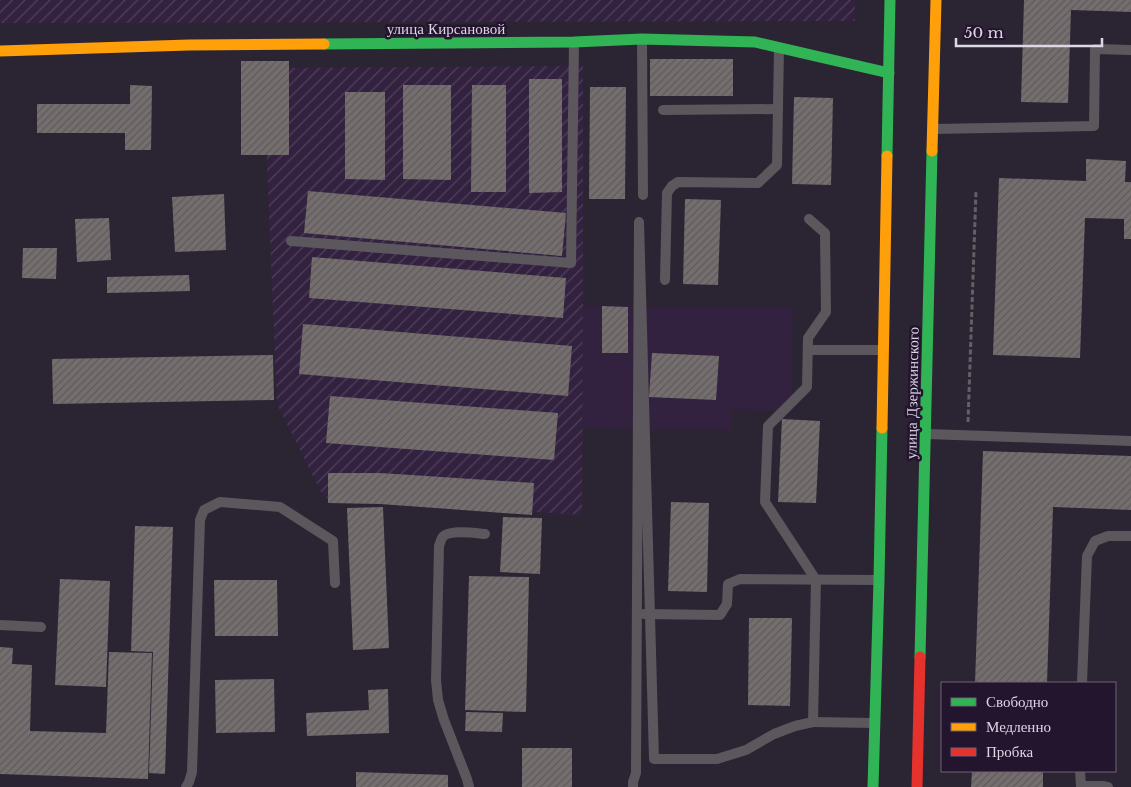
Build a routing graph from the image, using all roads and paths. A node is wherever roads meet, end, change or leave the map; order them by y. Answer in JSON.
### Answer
{"nodes":[{"id":1,"x":890,"y":0,"type":"edge"},
{"id":2,"x":936,"y":0,"type":"edge"},
{"id":3,"x":642,"y":39,"type":"junction"},
{"id":4,"x":574,"y":42,"type":"junction"},
{"id":5,"x":779,"y":47,"type":"junction"},
{"id":6,"x":1131,"y":50,"type":"edge"},
{"id":7,"x":0,"y":51,"type":"edge"},
{"id":8,"x":889,"y":73,"type":"junction"},
{"id":9,"x":778,"y":109,"type":"junction"},
{"id":10,"x":663,"y":110,"type":"dead end"},
{"id":11,"x":933,"y":129,"type":"junction"},
{"id":12,"x":976,"y":191,"type":"dead end"},
{"id":13,"x":642,"y":195,"type":"dead end"},
{"id":14,"x":809,"y":220,"type":"dead end"},
{"id":15,"x":639,"y":222,"type":"junction"},
{"id":16,"x":291,"y":240,"type":"dead end"},
{"id":17,"x":665,"y":280,"type":"dead end"},
{"id":18,"x":808,"y":350,"type":"junction"},
{"id":19,"x":883,"y":350,"type":"junction"},
{"id":20,"x":926,"y":434,"type":"junction"},
{"id":21,"x":967,"y":435,"type":"junction"},
{"id":22,"x":1131,"y":441,"type":"edge"},
{"id":23,"x":644,"y":517,"type":"dead end"},
{"id":24,"x":485,"y":534,"type":"dead end"},
{"id":25,"x":1131,"y":536,"type":"edge"},
{"id":26,"x":816,"y":580,"type":"junction"},
{"id":27,"x":879,"y":580,"type":"junction"},
{"id":28,"x":335,"y":583,"type":"dead end"},
{"id":29,"x":643,"y":614,"type":"junction"},
{"id":30,"x":0,"y":626,"type":"edge"},
{"id":31,"x":41,"y":627,"type":"dead end"},
{"id":32,"x":1082,"y":682,"type":"edge"},
{"id":33,"x":813,"y":722,"type":"junction"},
{"id":34,"x":874,"y":723,"type":"junction"},
{"id":35,"x":1080,"y":772,"type":"edge"},
{"id":36,"x":186,"y":787,"type":"edge"},
{"id":37,"x":469,"y":787,"type":"edge"},
{"id":38,"x":633,"y":787,"type":"edge"},
{"id":39,"x":873,"y":787,"type":"edge"},
{"id":40,"x":917,"y":787,"type":"edge"},
{"id":41,"x":1108,"y":787,"type":"edge"}],
"edges":[{"from":1,"to":8,"type":"main road","name":"улица Дзержинского"},
{"from":2,"to":11,"type":"main road","name":"улица Дзержинского"},
{"from":3,"to":4,"type":"main road","name":"улица Кирсановой"},
{"from":3,"to":5,"type":"main road","name":"улица Кирсановой"},
{"from":3,"to":13,"type":"lane"},
{"from":4,"to":7,"type":"main road","name":"улица Кирсановой"},
{"from":4,"to":16,"type":"lane"},
{"from":5,"to":8,"type":"main road","name":"улица Кирсановой"},
{"from":5,"to":9,"type":"lane"},
{"from":6,"to":11,"type":"lane"},
{"from":8,"to":19,"type":"main road","name":"улица Дзержинского"},
{"from":9,"to":10,"type":"lane"},
{"from":9,"to":17,"type":"lane"},
{"from":11,"to":20,"type":"main road","name":"улица Дзержинского"},
{"from":12,"to":21,"type":"path"},
{"from":14,"to":18,"type":"lane"},
{"from":15,"to":29,"type":"lane"},
{"from":15,"to":33,"type":"lane"},
{"from":15,"to":38,"type":"lane"},
{"from":18,"to":19,"type":"lane"},
{"from":18,"to":26,"type":"lane"},
{"from":19,"to":27,"type":"main road","name":"улица Дзержинского"},
{"from":20,"to":21,"type":"lane"},
{"from":20,"to":40,"type":"main road","name":"улица Дзержинского"},
{"from":21,"to":22,"type":"lane"},
{"from":23,"to":29,"type":"lane"},
{"from":24,"to":37,"type":"lane"},
{"from":25,"to":32,"type":"lane"},
{"from":26,"to":27,"type":"lane"},
{"from":26,"to":29,"type":"lane"},
{"from":26,"to":33,"type":"lane"},
{"from":27,"to":34,"type":"main road","name":"улица Дзержинского"},
{"from":28,"to":36,"type":"lane"},
{"from":30,"to":31,"type":"lane"},
{"from":33,"to":34,"type":"lane"},
{"from":34,"to":39,"type":"main road","name":"улица Дзержинского"},
{"from":35,"to":41,"type":"lane"}]}
